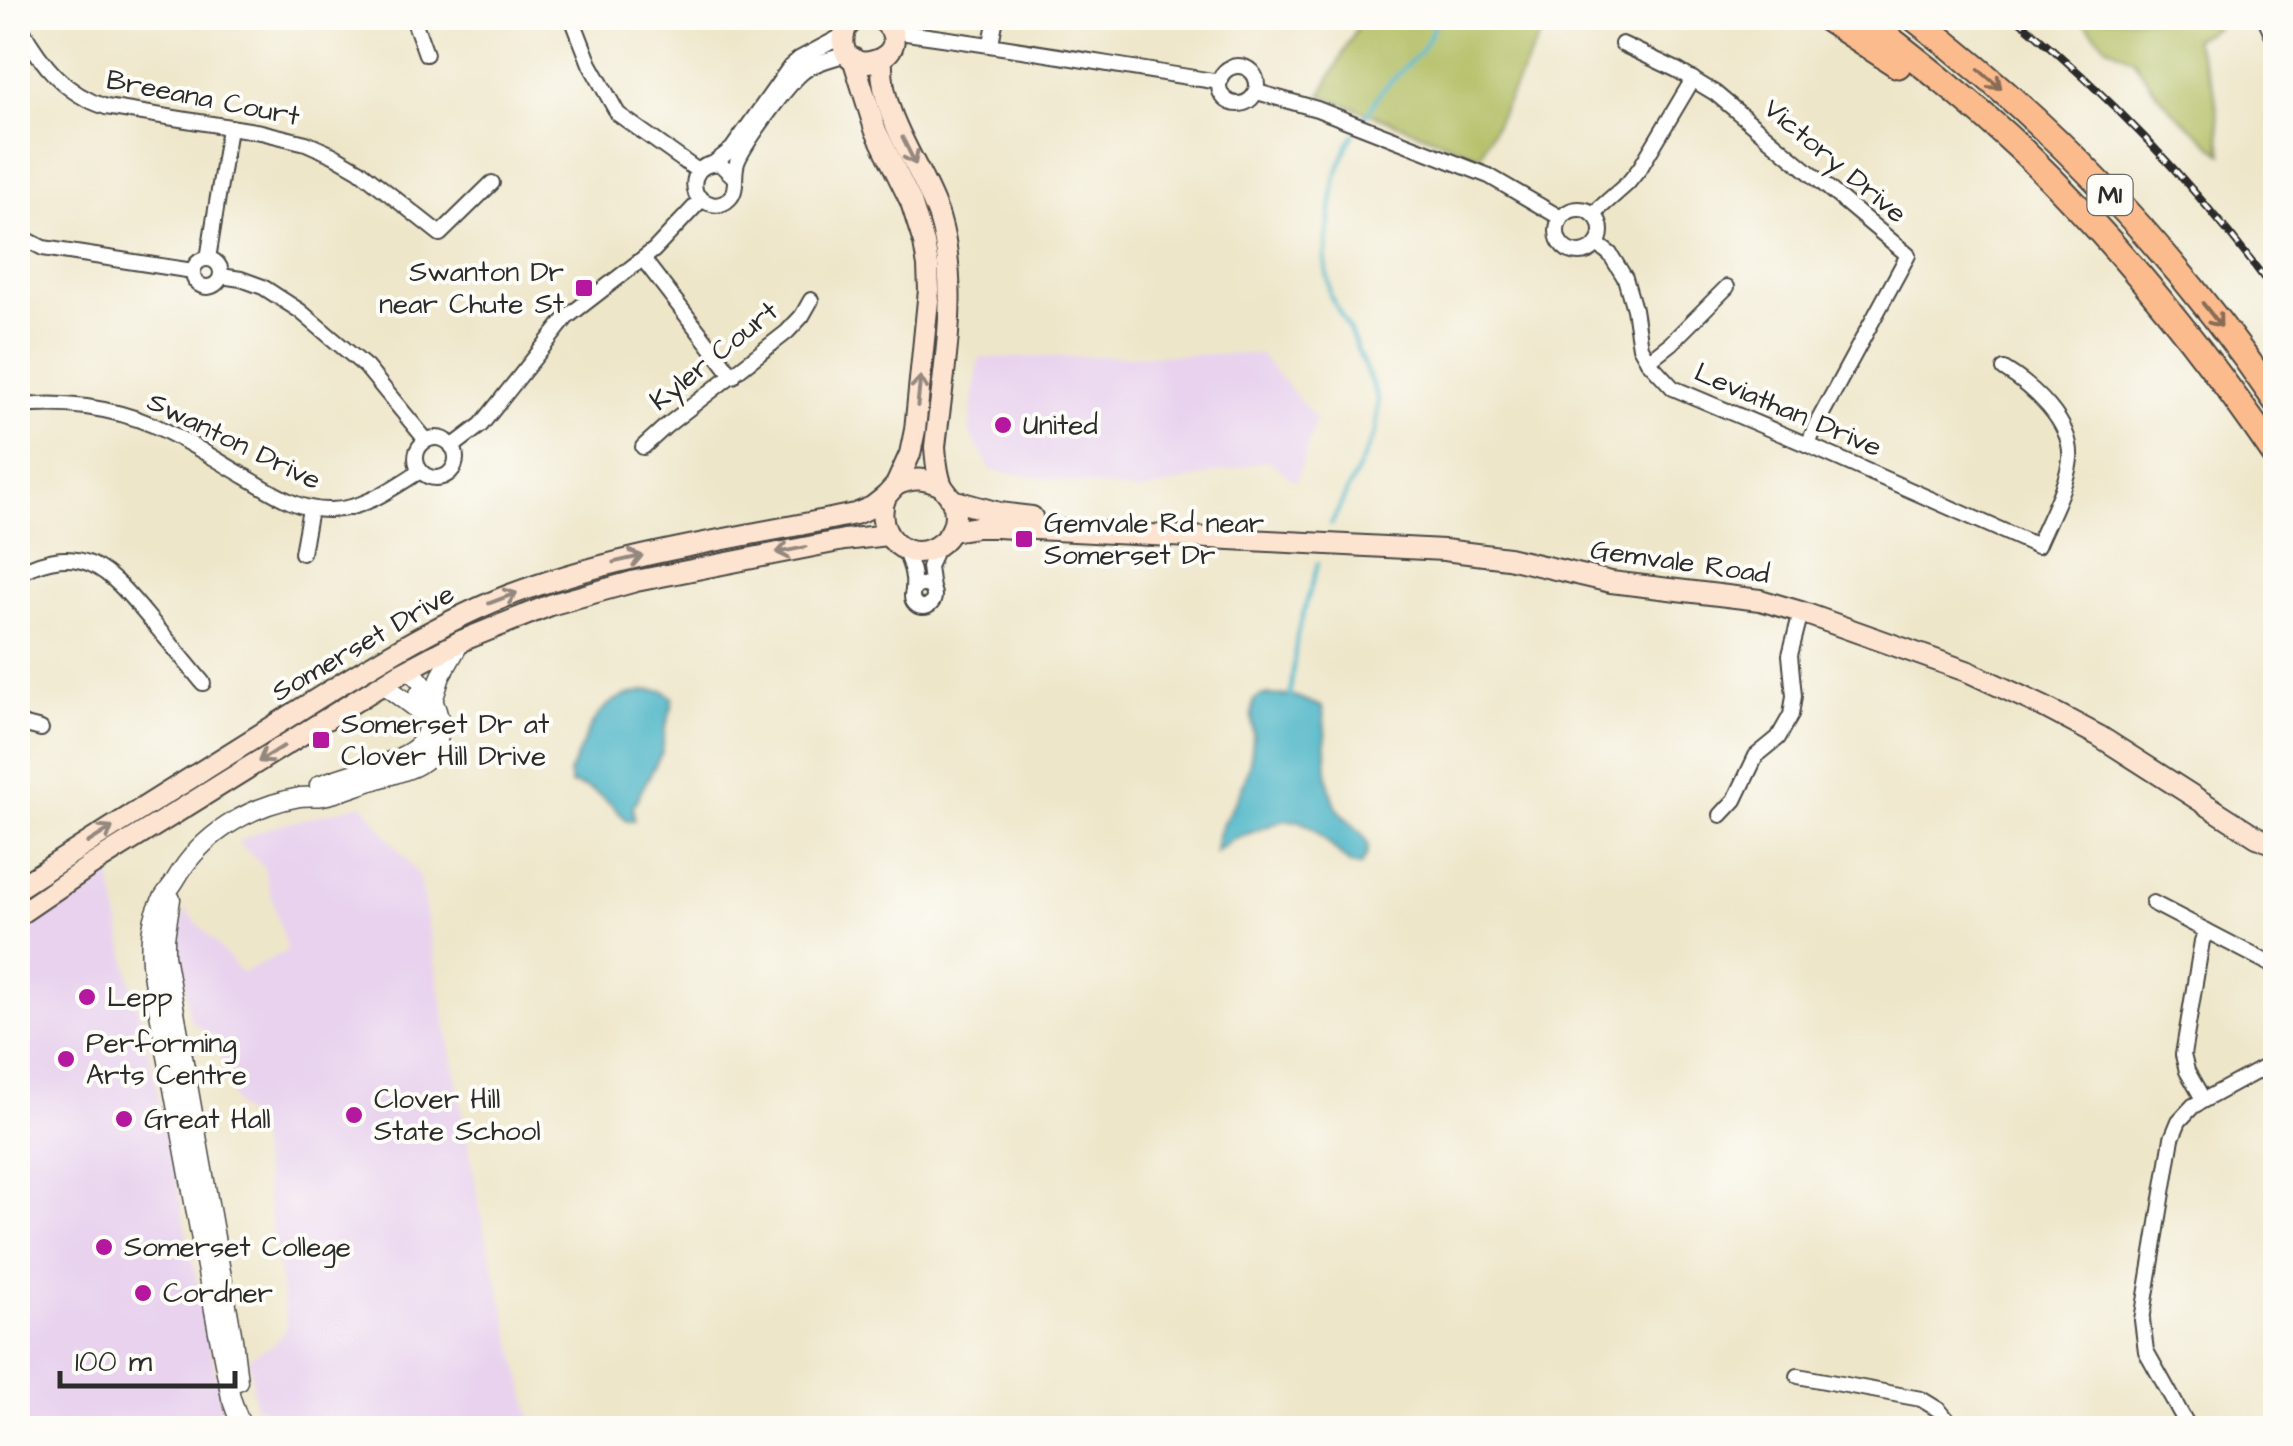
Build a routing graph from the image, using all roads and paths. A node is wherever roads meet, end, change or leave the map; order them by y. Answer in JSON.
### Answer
{"nodes":[{"id":1,"x":412,"y":18,"type":"edge"},
{"id":2,"x":572,"y":18,"type":"edge"},
{"id":3,"x":996,"y":18,"type":"edge"},
{"id":4,"x":1826,"y":18,"type":"edge"},
{"id":5,"x":1864,"y":18,"type":"edge"},
{"id":6,"x":1914,"y":18,"type":"edge"},
{"id":7,"x":2265,"y":18,"type":"edge"},
{"id":8,"x":883,"y":21,"type":"edge"},
{"id":9,"x":21,"y":28,"type":"dead end"},
{"id":10,"x":852,"y":33,"type":"edge"},
{"id":11,"x":2276,"y":42,"type":"edge"},
{"id":12,"x":990,"y":43,"type":"junction"},
{"id":13,"x":1622,"y":44,"type":"dead end"},
{"id":14,"x":426,"y":54,"type":"dead end"},
{"id":15,"x":882,"y":59,"type":"junction"},
{"id":16,"x":1692,"y":79,"type":"junction"},
{"id":17,"x":1220,"y":82,"type":"junction"},
{"id":18,"x":1952,"y":88,"type":"junction"},
{"id":19,"x":1256,"y":92,"type":"junction"},
{"id":20,"x":230,"y":128,"type":"junction"},
{"id":21,"x":714,"y":163,"type":"junction"},
{"id":22,"x":698,"y":172,"type":"junction"},
{"id":23,"x":734,"y":176,"type":"junction"},
{"id":24,"x":492,"y":183,"type":"dead end"},
{"id":25,"x":701,"y":200,"type":"junction"},
{"id":26,"x":1593,"y":214,"type":"junction"},
{"id":27,"x":1561,"y":218,"type":"junction"},
{"id":28,"x":18,"y":235,"type":"edge"},
{"id":29,"x":1597,"y":244,"type":"junction"},
{"id":30,"x":208,"y":259,"type":"junction"},
{"id":31,"x":643,"y":259,"type":"junction"},
{"id":32,"x":193,"y":270,"type":"junction"},
{"id":33,"x":221,"y":276,"type":"junction"},
{"id":34,"x":1727,"y":287,"type":"dead end"},
{"id":35,"x":810,"y":300,"type":"dead end"},
{"id":36,"x":1648,"y":361,"type":"junction"},
{"id":37,"x":2004,"y":368,"type":"dead end"},
{"id":38,"x":733,"y":376,"type":"junction"},
{"id":39,"x":2276,"y":402,"type":"edge"},
{"id":40,"x":18,"y":407,"type":"edge"},
{"id":41,"x":426,"y":440,"type":"junction"},
{"id":42,"x":1808,"y":444,"type":"junction"},
{"id":43,"x":452,"y":447,"type":"junction"},
{"id":44,"x":643,"y":447,"type":"dead end"},
{"id":45,"x":2276,"y":456,"type":"edge"},
{"id":46,"x":420,"y":471,"type":"junction"},
{"id":47,"x":891,"y":491,"type":"junction"},
{"id":48,"x":947,"y":493,"type":"junction"},
{"id":49,"x":310,"y":509,"type":"junction"},
{"id":50,"x":1142,"y":534,"type":"junction"},
{"id":51,"x":887,"y":535,"type":"junction"},
{"id":52,"x":944,"y":539,"type":"junction"},
{"id":53,"x":904,"y":549,"type":"junction"},
{"id":54,"x":302,"y":553,"type":"dead end"},
{"id":55,"x":18,"y":573,"type":"edge"},
{"id":56,"x":932,"y":589,"type":"junction"},
{"id":57,"x":913,"y":591,"type":"junction"},
{"id":58,"x":1801,"y":612,"type":"junction"},
{"id":59,"x":461,"y":641,"type":"junction"},
{"id":60,"x":396,"y":650,"type":"junction"},
{"id":61,"x":408,"y":669,"type":"junction"},
{"id":62,"x":204,"y":683,"type":"dead end"},
{"id":63,"x":383,"y":684,"type":"junction"},
{"id":64,"x":430,"y":710,"type":"junction"},
{"id":65,"x":18,"y":723,"type":"edge"},
{"id":66,"x":41,"y":729,"type":"dead end"},
{"id":67,"x":1721,"y":815,"type":"dead end"},
{"id":68,"x":2276,"y":845,"type":"edge"},
{"id":69,"x":18,"y":888,"type":"edge"},
{"id":70,"x":2153,"y":903,"type":"dead end"},
{"id":71,"x":18,"y":914,"type":"edge"},
{"id":72,"x":2207,"y":931,"type":"junction"},
{"id":73,"x":2276,"y":967,"type":"edge"},
{"id":74,"x":2276,"y":1061,"type":"edge"},
{"id":75,"x":2203,"y":1100,"type":"junction"},
{"id":76,"x":1798,"y":1376,"type":"dead end"},
{"id":77,"x":241,"y":1423,"type":"edge"},
{"id":78,"x":1954,"y":1428,"type":"edge"},
{"id":79,"x":2188,"y":1428,"type":"edge"}],
"edges":[{"from":1,"to":14,"type":"street"},
{"from":2,"to":22,"type":"street"},
{"from":3,"to":12,"type":"street"},
{"from":4,"to":18,"type":"highway"},
{"from":5,"to":18,"type":"highway","number":"M1"},
{"from":6,"to":39,"type":"highway","number":"M1","one_way":true},
{"from":7,"to":11,"type":"street"},
{"from":8,"to":12,"type":"street"},
{"from":8,"to":15,"type":"main road"},
{"from":9,"to":20,"type":"street","name":"Breeana Court"},
{"from":10,"to":15,"type":"main road"},
{"from":10,"to":21,"type":"street"},
{"from":10,"to":23,"type":"street"},
{"from":47,"to":10,"type":"main road","one_way":true},
{"from":12,"to":17,"type":"street"},
{"from":13,"to":16,"type":"street"},
{"from":15,"to":48,"type":"main road","one_way":true},
{"from":16,"to":26,"type":"street"},
{"from":16,"to":42,"type":"street","name":"Victory Drive"},
{"from":17,"to":19,"type":"street"},
{"from":17,"to":19,"type":"street"},
{"from":18,"to":45,"type":"highway","number":"M1"},
{"from":19,"to":27,"type":"street"},
{"from":20,"to":24,"type":"street","name":"Breeana Court"},
{"from":20,"to":30,"type":"street"},
{"from":21,"to":22,"type":"street"},
{"from":21,"to":23,"type":"street"},
{"from":22,"to":25,"type":"street"},
{"from":23,"to":25,"type":"street"},
{"from":25,"to":31,"type":"street","name":"Swanton Drive"},
{"from":26,"to":27,"type":"street"},
{"from":26,"to":29,"type":"street"},
{"from":27,"to":29,"type":"street"},
{"from":28,"to":32,"type":"street"},
{"from":29,"to":36,"type":"street"},
{"from":30,"to":32,"type":"street"},
{"from":30,"to":33,"type":"street"},
{"from":31,"to":38,"type":"street"},
{"from":31,"to":43,"type":"street","name":"Swanton Drive"},
{"from":32,"to":33,"type":"street"},
{"from":33,"to":41,"type":"street"},
{"from":34,"to":36,"type":"street"},
{"from":35,"to":38,"type":"street","name":"Kyler Court"},
{"from":36,"to":42,"type":"street","name":"Leviathan Drive"},
{"from":37,"to":42,"type":"street","name":"Leviathan Drive"},
{"from":38,"to":44,"type":"street","name":"Kyler Court"},
{"from":40,"to":49,"type":"street","name":"Swanton Drive"},
{"from":41,"to":43,"type":"street"},
{"from":41,"to":46,"type":"street"},
{"from":43,"to":46,"type":"street","name":"Swanton Drive"},
{"from":46,"to":49,"type":"street","name":"Swanton Drive"},
{"from":47,"to":48,"type":"main road","name":"Somerset Drive"},
{"from":47,"to":51,"type":"main road"},
{"from":60,"to":47,"type":"main road","name":"Somerset Drive","one_way":true},
{"from":48,"to":50,"type":"main road","name":"Gemvale Road"},
{"from":48,"to":52,"type":"main road"},
{"from":49,"to":54,"type":"street"},
{"from":50,"to":52,"type":"main road","name":"Gemvale Road"},
{"from":50,"to":58,"type":"main road","name":"Gemvale Road"},
{"from":51,"to":53,"type":"main road"},
{"from":51,"to":59,"type":"main road","name":"Somerset Drive","one_way":true},
{"from":52,"to":53,"type":"main road"},
{"from":52,"to":56,"type":"street"},
{"from":53,"to":57,"type":"street"},
{"from":55,"to":62,"type":"street"},
{"from":56,"to":57,"type":"street"},
{"from":56,"to":57,"type":"street"},
{"from":58,"to":67,"type":"street"},
{"from":58,"to":68,"type":"main road","name":"Gemvale Road"},
{"from":59,"to":61,"type":"main road","name":"Somerset Drive"},
{"from":59,"to":64,"type":"street"},
{"from":60,"to":61,"type":"street"},
{"from":69,"to":60,"type":"main road","name":"Somerset Drive","one_way":true},
{"from":61,"to":63,"type":"main road","name":"Somerset Drive"},
{"from":61,"to":64,"type":"street"},
{"from":63,"to":64,"type":"street"},
{"from":63,"to":71,"type":"main road","name":"Somerset Drive","one_way":true},
{"from":64,"to":77,"type":"street"},
{"from":65,"to":66,"type":"street"},
{"from":70,"to":72,"type":"street"},
{"from":72,"to":73,"type":"street"},
{"from":72,"to":75,"type":"street"},
{"from":74,"to":75,"type":"street"},
{"from":75,"to":79,"type":"street"},
{"from":76,"to":78,"type":"street"}]}
